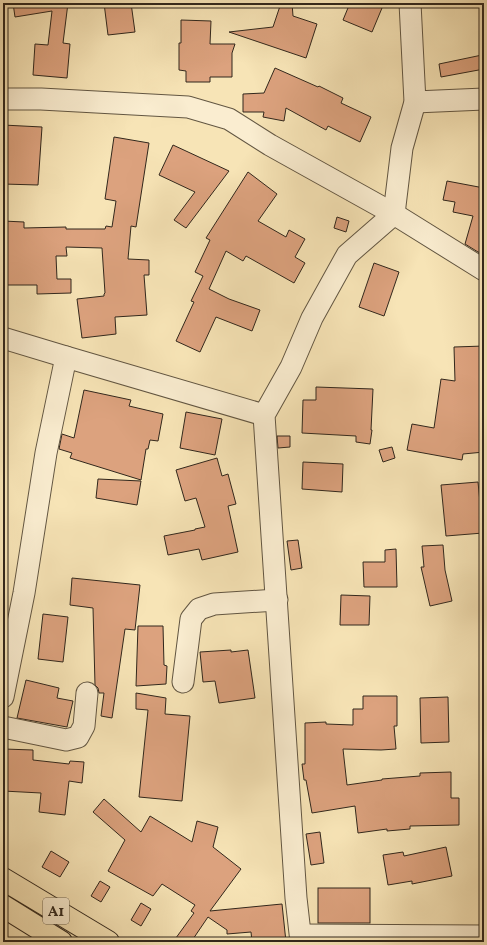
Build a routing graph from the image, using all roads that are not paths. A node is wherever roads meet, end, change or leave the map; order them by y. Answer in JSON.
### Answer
{"nodes":[{"id":1,"x":410,"y":3,"type":"edge"},
{"id":2,"x":3,"y":99,"type":"edge"},
{"id":3,"x":484,"y":99,"type":"edge"},
{"id":4,"x":414,"y":102,"type":"junction"},
{"id":5,"x":394,"y":214,"type":"junction"},
{"id":6,"x":484,"y":270,"type":"edge"},
{"id":7,"x":3,"y":338,"type":"edge"},
{"id":8,"x":66,"y":358,"type":"junction"},
{"id":9,"x":264,"y":415,"type":"junction"},
{"id":10,"x":277,"y":600,"type":"junction"},
{"id":11,"x":183,"y":682,"type":"dead end"},
{"id":12,"x":87,"y":693,"type":"dead end"},
{"id":13,"x":3,"y":697,"type":"edge"},
{"id":14,"x":3,"y":727,"type":"edge"},
{"id":15,"x":3,"y":879,"type":"edge"},
{"id":16,"x":4,"y":908,"type":"edge"},
{"id":17,"x":484,"y":936,"type":"edge"},
{"id":18,"x":301,"y":939,"type":"edge"},
{"id":19,"x":61,"y":942,"type":"edge"},
{"id":20,"x":108,"y":942,"type":"edge"}],
"edges":[{"from":1,"to":4,"type":"street"},
{"from":2,"to":5,"type":"street"},
{"from":3,"to":4,"type":"street"},
{"from":4,"to":5,"type":"street"},
{"from":5,"to":6,"type":"street"},
{"from":5,"to":9,"type":"street"},
{"from":7,"to":8,"type":"street"},
{"from":8,"to":9,"type":"street"},
{"from":8,"to":13,"type":"street"},
{"from":9,"to":10,"type":"street"},
{"from":10,"to":11,"type":"street"},
{"from":10,"to":18,"type":"street"},
{"from":12,"to":14,"type":"street"},
{"from":15,"to":20,"type":"highway","number":"A1"},
{"from":16,"to":19,"type":"highway","number":"A1"},
{"from":17,"to":18,"type":"street"}]}
